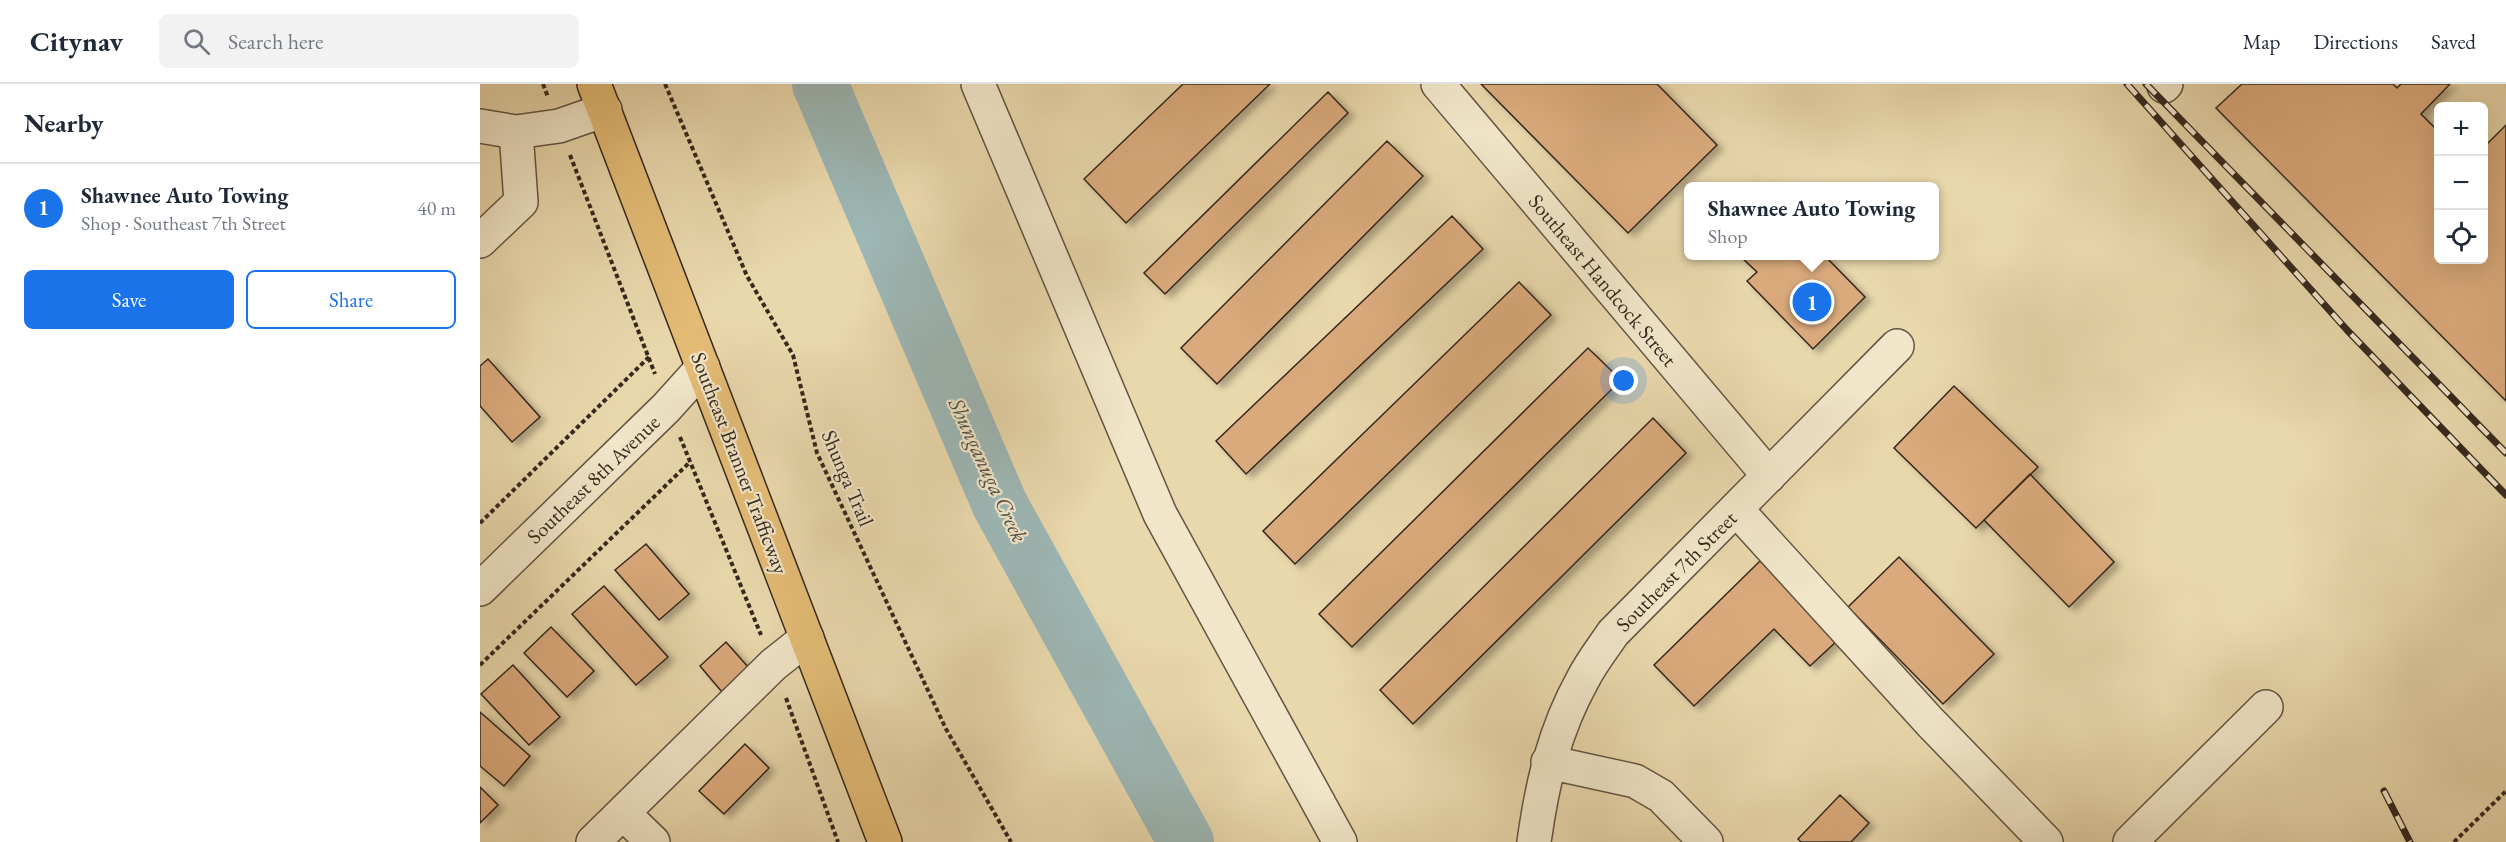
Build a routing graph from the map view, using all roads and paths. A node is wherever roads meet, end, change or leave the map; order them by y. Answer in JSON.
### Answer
{"nodes":[{"id":1,"x":543,"y":84,"type":"edge"},
{"id":2,"x":665,"y":84,"type":"edge"},
{"id":3,"x":978,"y":84,"type":"edge"},
{"id":4,"x":1438,"y":84,"type":"edge"},
{"id":5,"x":599,"y":97,"type":"edge"},
{"id":6,"x":480,"y":126,"type":"edge"},
{"id":7,"x":559,"y":126,"type":"junction"},
{"id":8,"x":516,"y":132,"type":"junction"},
{"id":9,"x":480,"y":241,"type":"edge"},
{"id":10,"x":1897,"y":346,"type":"dead end"},
{"id":11,"x":649,"y":357,"type":"junction"},
{"id":12,"x":703,"y":367,"type":"junction"},
{"id":13,"x":666,"y":408,"type":"junction"},
{"id":14,"x":690,"y":462,"type":"junction"},
{"id":15,"x":1769,"y":476,"type":"junction"},
{"id":16,"x":1736,"y":509,"type":"junction"},
{"id":17,"x":480,"y":523,"type":"edge"},
{"id":18,"x":480,"y":589,"type":"edge"},
{"id":19,"x":807,"y":638,"type":"junction"},
{"id":20,"x":480,"y":665,"type":"edge"},
{"id":21,"x":774,"y":665,"type":"junction"},
{"id":22,"x":2266,"y":707,"type":"dead end"},
{"id":23,"x":1548,"y":762,"type":"junction"},
{"id":24,"x":2506,"y":791,"type":"edge"},
{"id":25,"x":623,"y":813,"type":"junction"},
{"id":26,"x":593,"y":842,"type":"edge"},
{"id":27,"x":653,"y":842,"type":"edge"},
{"id":28,"x":838,"y":842,"type":"edge"},
{"id":29,"x":885,"y":842,"type":"edge"},
{"id":30,"x":1011,"y":842,"type":"edge"},
{"id":31,"x":1340,"y":842,"type":"edge"},
{"id":32,"x":1534,"y":842,"type":"edge"},
{"id":33,"x":1706,"y":842,"type":"edge"},
{"id":34,"x":2046,"y":842,"type":"edge"},
{"id":35,"x":2130,"y":842,"type":"edge"},
{"id":36,"x":2454,"y":842,"type":"edge"}],
"edges":[{"from":1,"to":7,"type":"path"},
{"from":2,"to":30,"type":"path","name":"Shunga Trail"},
{"from":3,"to":31,"type":"street"},
{"from":4,"to":15,"type":"street","name":"Southeast Handcock Street"},
{"from":5,"to":7,"type":"street"},
{"from":5,"to":12,"type":"main road","name":"Southeast Branner Trafficway"},
{"from":6,"to":8,"type":"street"},
{"from":7,"to":8,"type":"street"},
{"from":7,"to":11,"type":"path"},
{"from":8,"to":9,"type":"street"},
{"from":10,"to":15,"type":"street","name":"Southeast 7th Street"},
{"from":11,"to":13,"type":"path"},
{"from":11,"to":17,"type":"path"},
{"from":12,"to":13,"type":"street","name":"Southeast 8th Avenue"},
{"from":12,"to":19,"type":"main road","name":"Southeast Branner Trafficway"},
{"from":13,"to":14,"type":"path"},
{"from":13,"to":18,"type":"street","name":"Southeast 8th Avenue"},
{"from":14,"to":20,"type":"path"},
{"from":14,"to":21,"type":"path"},
{"from":15,"to":16,"type":"street","name":"Southeast 7th Street"},
{"from":16,"to":23,"type":"street","name":"Southeast 7th Street"},
{"from":16,"to":34,"type":"street"},
{"from":19,"to":21,"type":"street"},
{"from":19,"to":29,"type":"main road","name":"Southeast Branner Trafficway"},
{"from":21,"to":25,"type":"street"},
{"from":21,"to":28,"type":"path"},
{"from":22,"to":35,"type":"street"},
{"from":23,"to":32,"type":"street","name":"Southeast 7th Street"},
{"from":23,"to":33,"type":"street"},
{"from":24,"to":36,"type":"path"},
{"from":25,"to":26,"type":"street"},
{"from":25,"to":27,"type":"street"}]}
